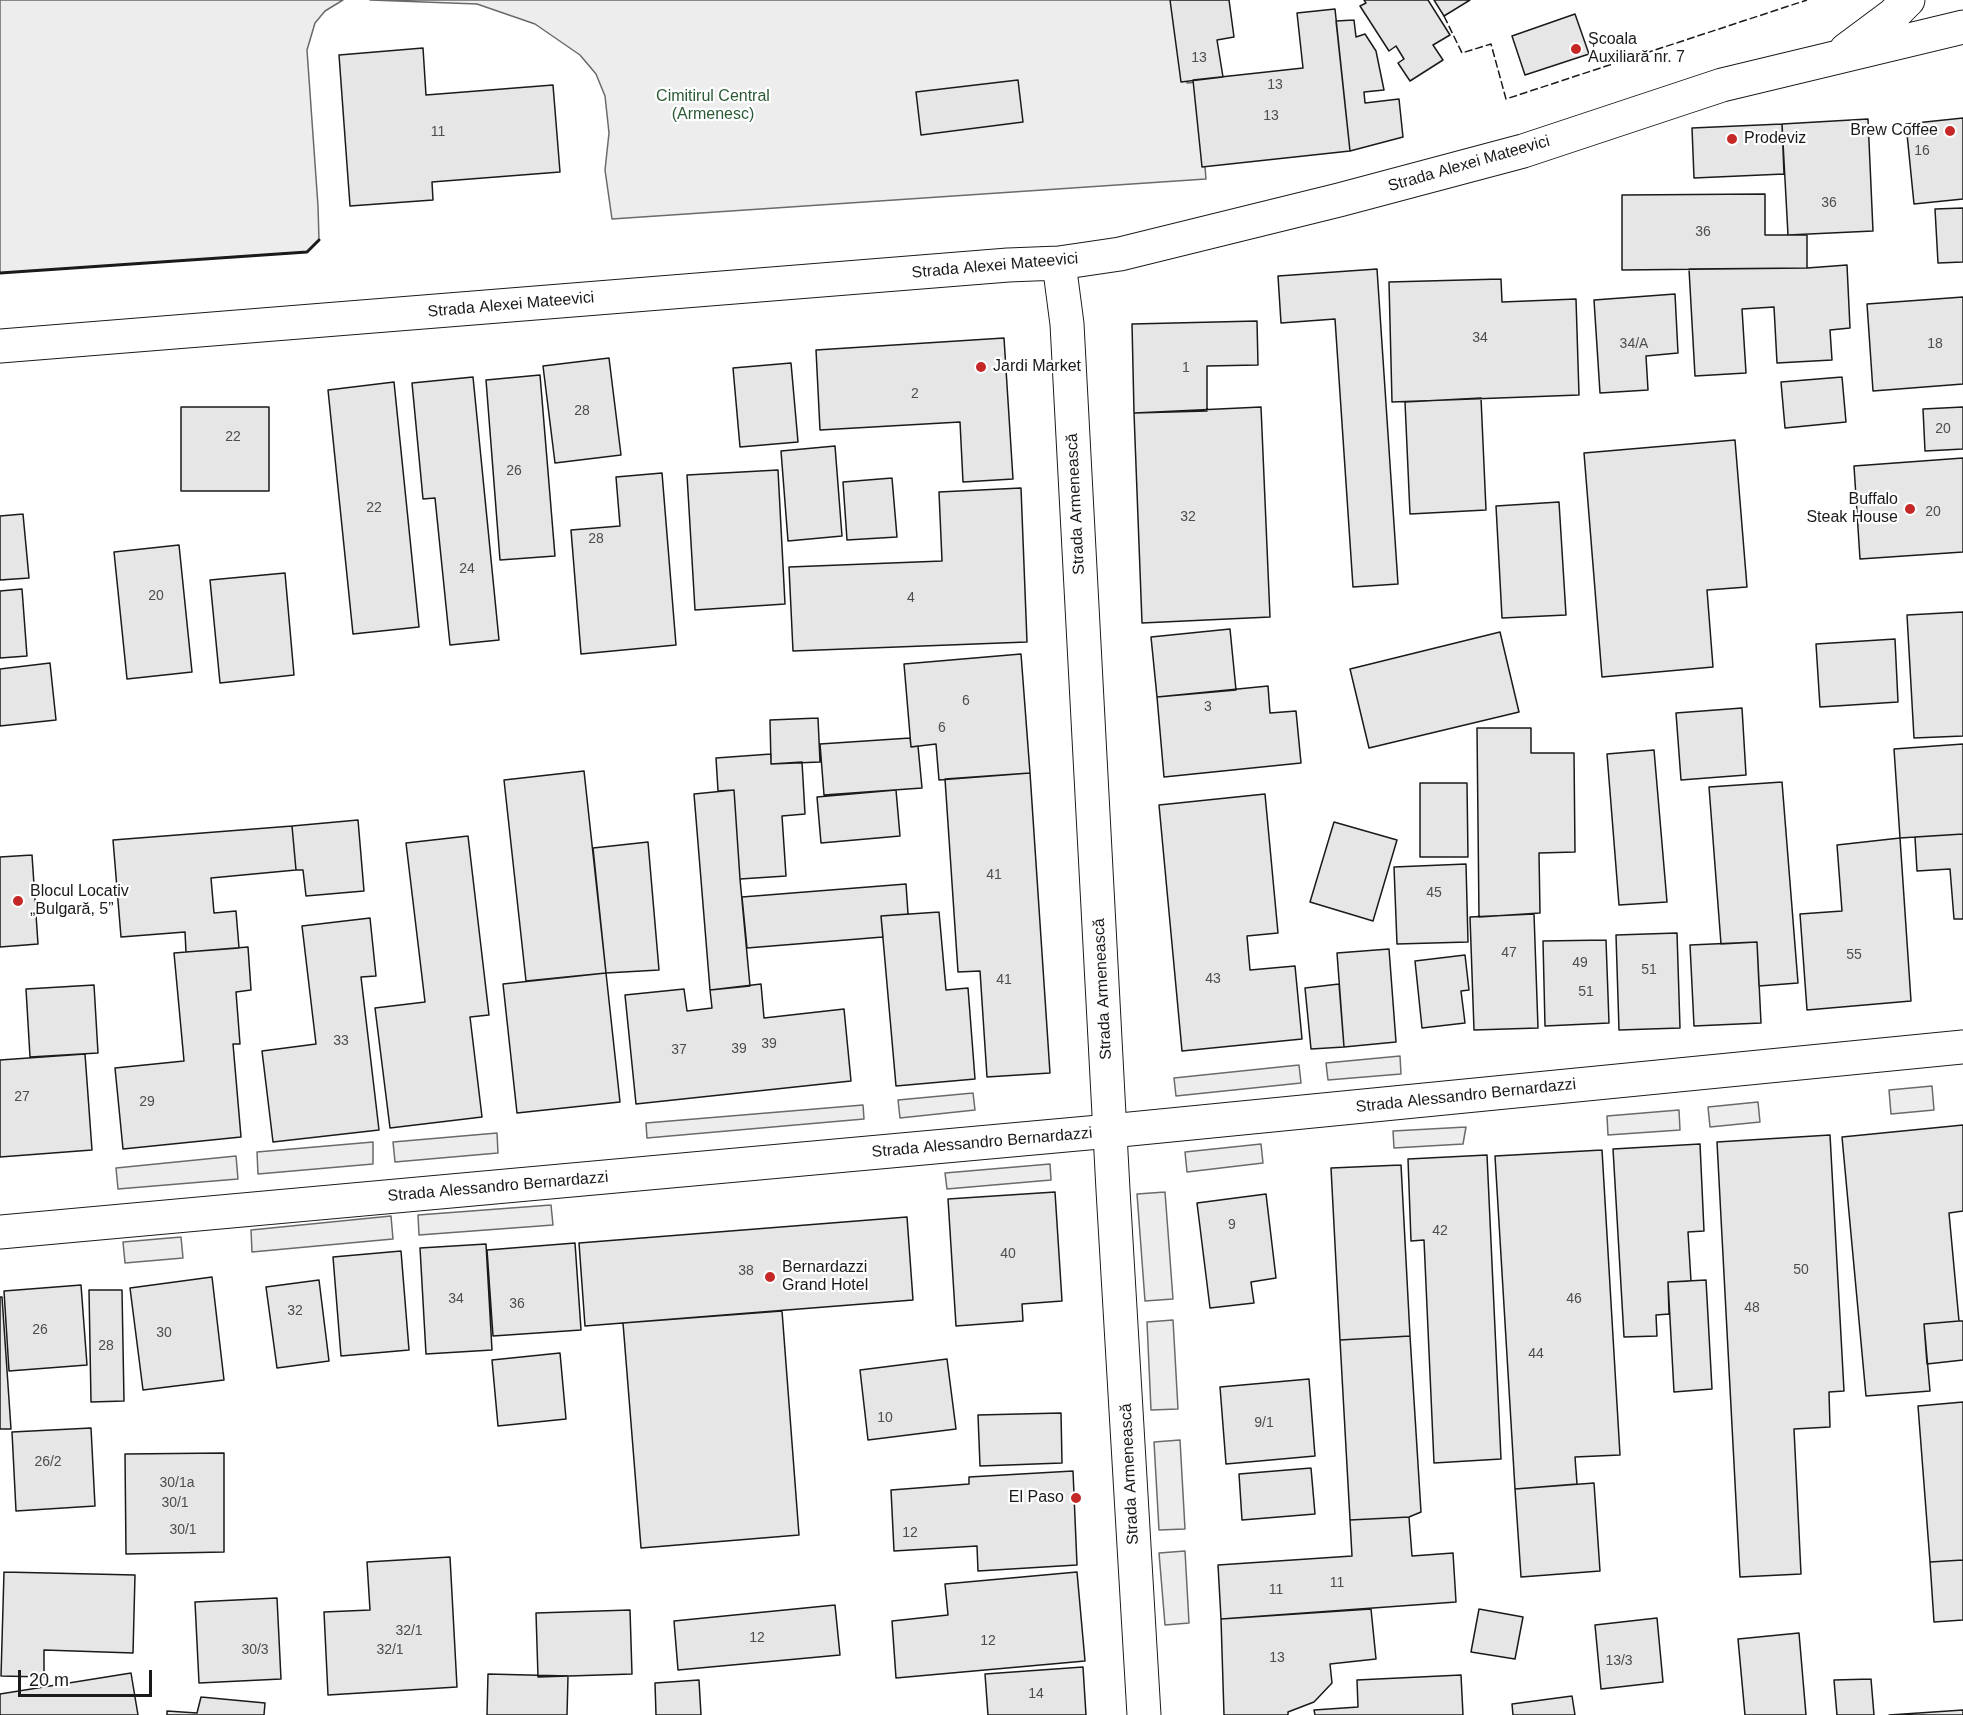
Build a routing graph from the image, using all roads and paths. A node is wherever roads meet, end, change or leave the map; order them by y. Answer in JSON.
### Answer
{"nodes":[{"id":1,"x":1908,"y":0,"type":"edge"},
{"id":2,"x":1963,"y":27,"type":"edge"},
{"id":3,"x":1835,"y":59,"type":"junction"},
{"id":4,"x":1059,"y":263,"type":"junction"},
{"id":5,"x":0,"y":346,"type":"edge"},
{"id":6,"x":1963,"y":1047,"type":"edge"},
{"id":7,"x":1110,"y":1131,"type":"junction"},
{"id":8,"x":0,"y":1232,"type":"edge"},
{"id":9,"x":1144,"y":1715,"type":"edge"}],
"edges":[{"from":1,"to":3,"type":"main road"},
{"from":2,"to":3,"type":"main road","name":"Strada Alexei Mateevici"},
{"from":3,"to":4,"type":"main road","name":"Strada Alexei Mateevici"},
{"from":4,"to":5,"type":"main road","name":"Strada Alexei Mateevici"},
{"from":4,"to":7,"type":"main road","name":"Strada Armenească"},
{"from":6,"to":7,"type":"main road","name":"Strada Alessandro Bernardazzi"},
{"from":7,"to":8,"type":"main road","name":"Strada Alessandro Bernardazzi"},
{"from":7,"to":9,"type":"main road","name":"Strada Armenească"}]}
